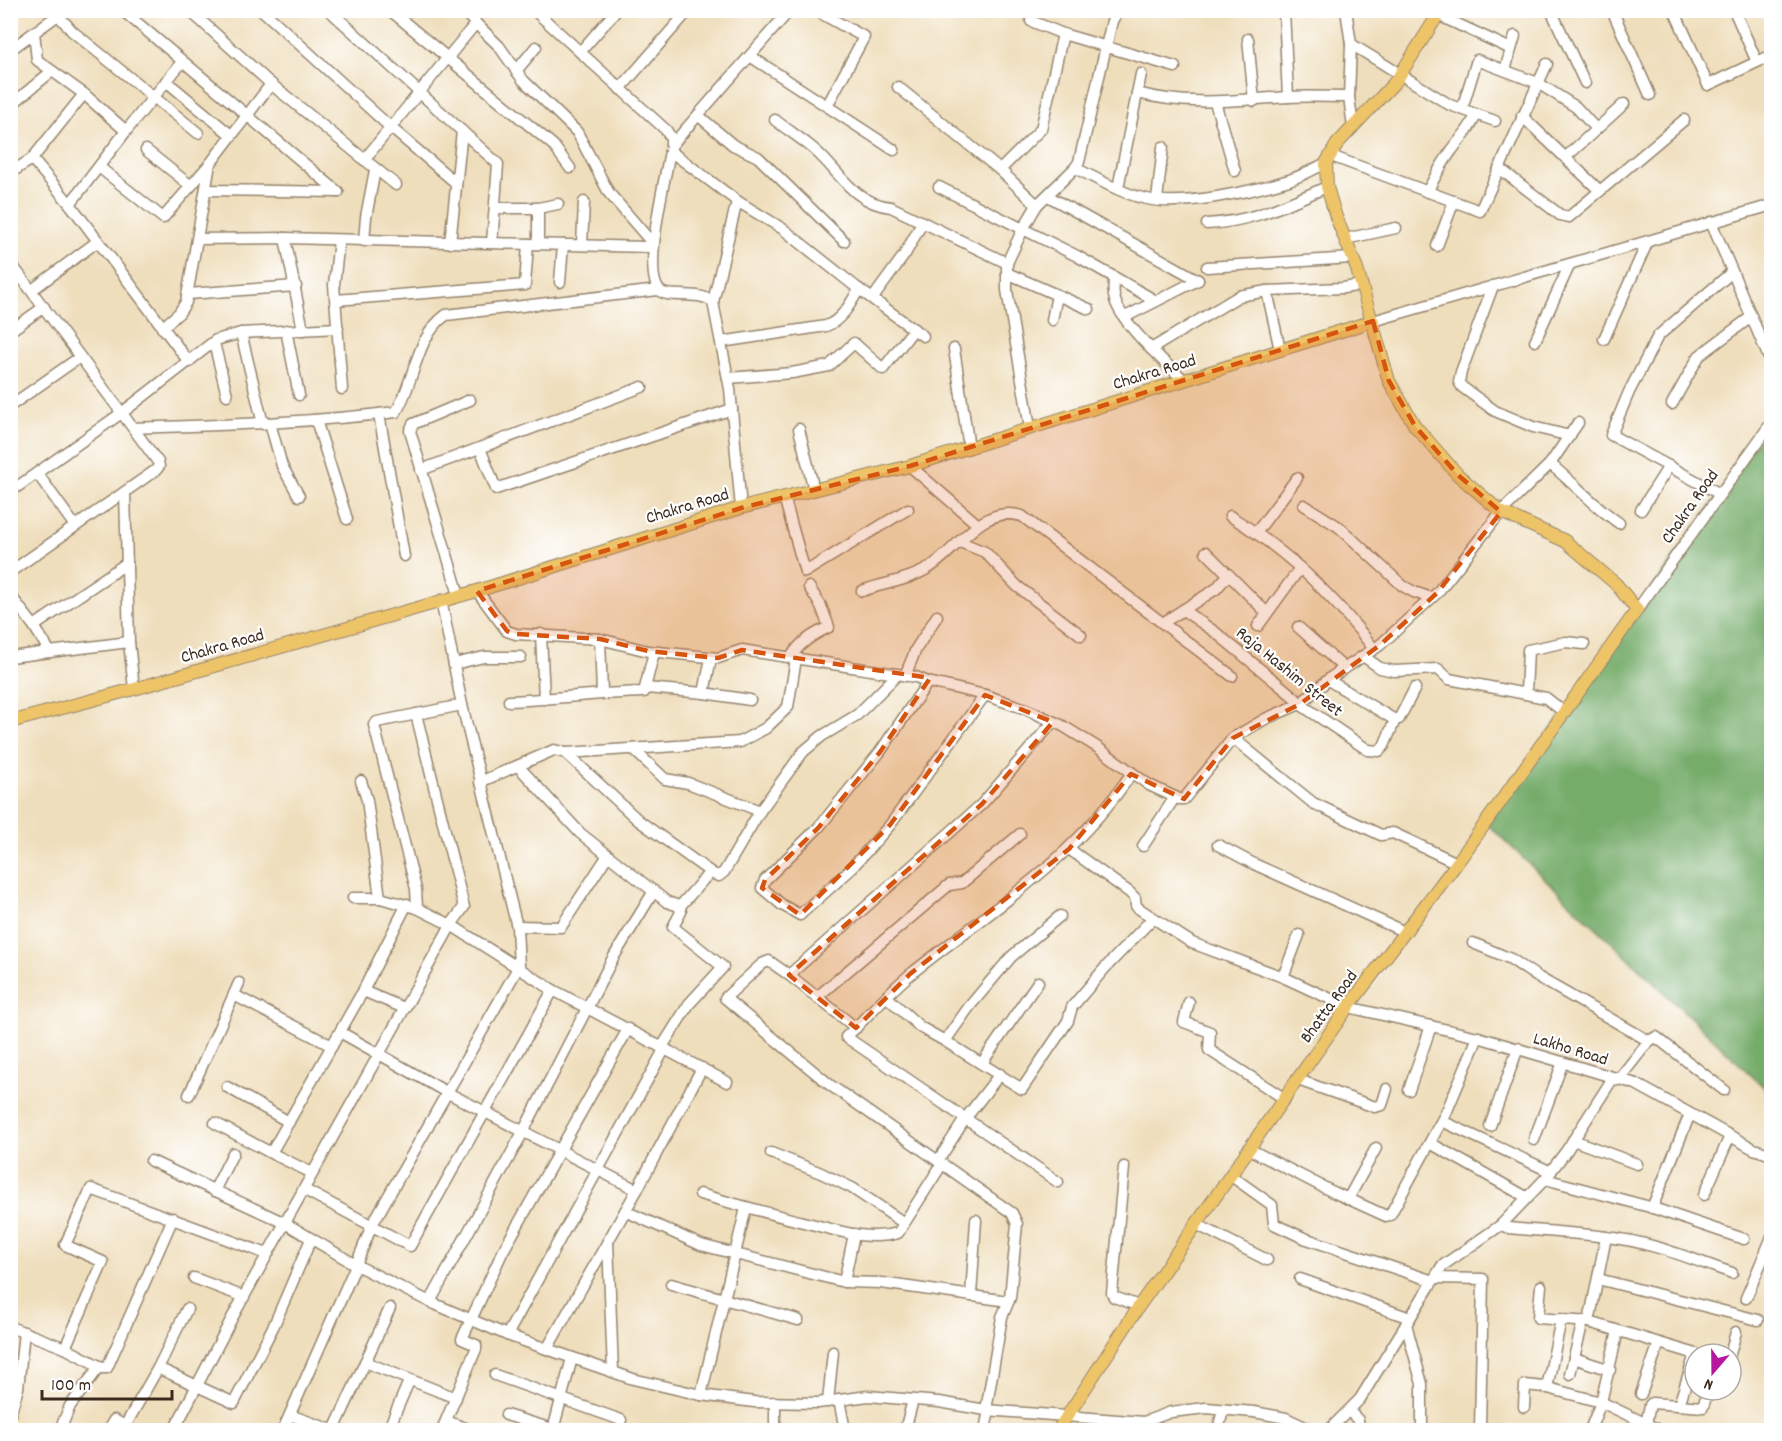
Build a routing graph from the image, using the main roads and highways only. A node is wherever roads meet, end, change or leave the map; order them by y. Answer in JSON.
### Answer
{"nodes":[{"id":1,"x":1438,"y":13,"type":"edge"},
{"id":2,"x":1373,"y":321,"type":"junction"},
{"id":3,"x":10,"y":722,"type":"edge"},
{"id":4,"x":1058,"y":1431,"type":"edge"}],
"edges":[{"from":1,"to":2,"type":"main road"},
{"from":2,"to":3,"type":"main road","name":"Chakra Road"},
{"from":2,"to":4,"type":"main road","name":"Bhatta Road"}]}
